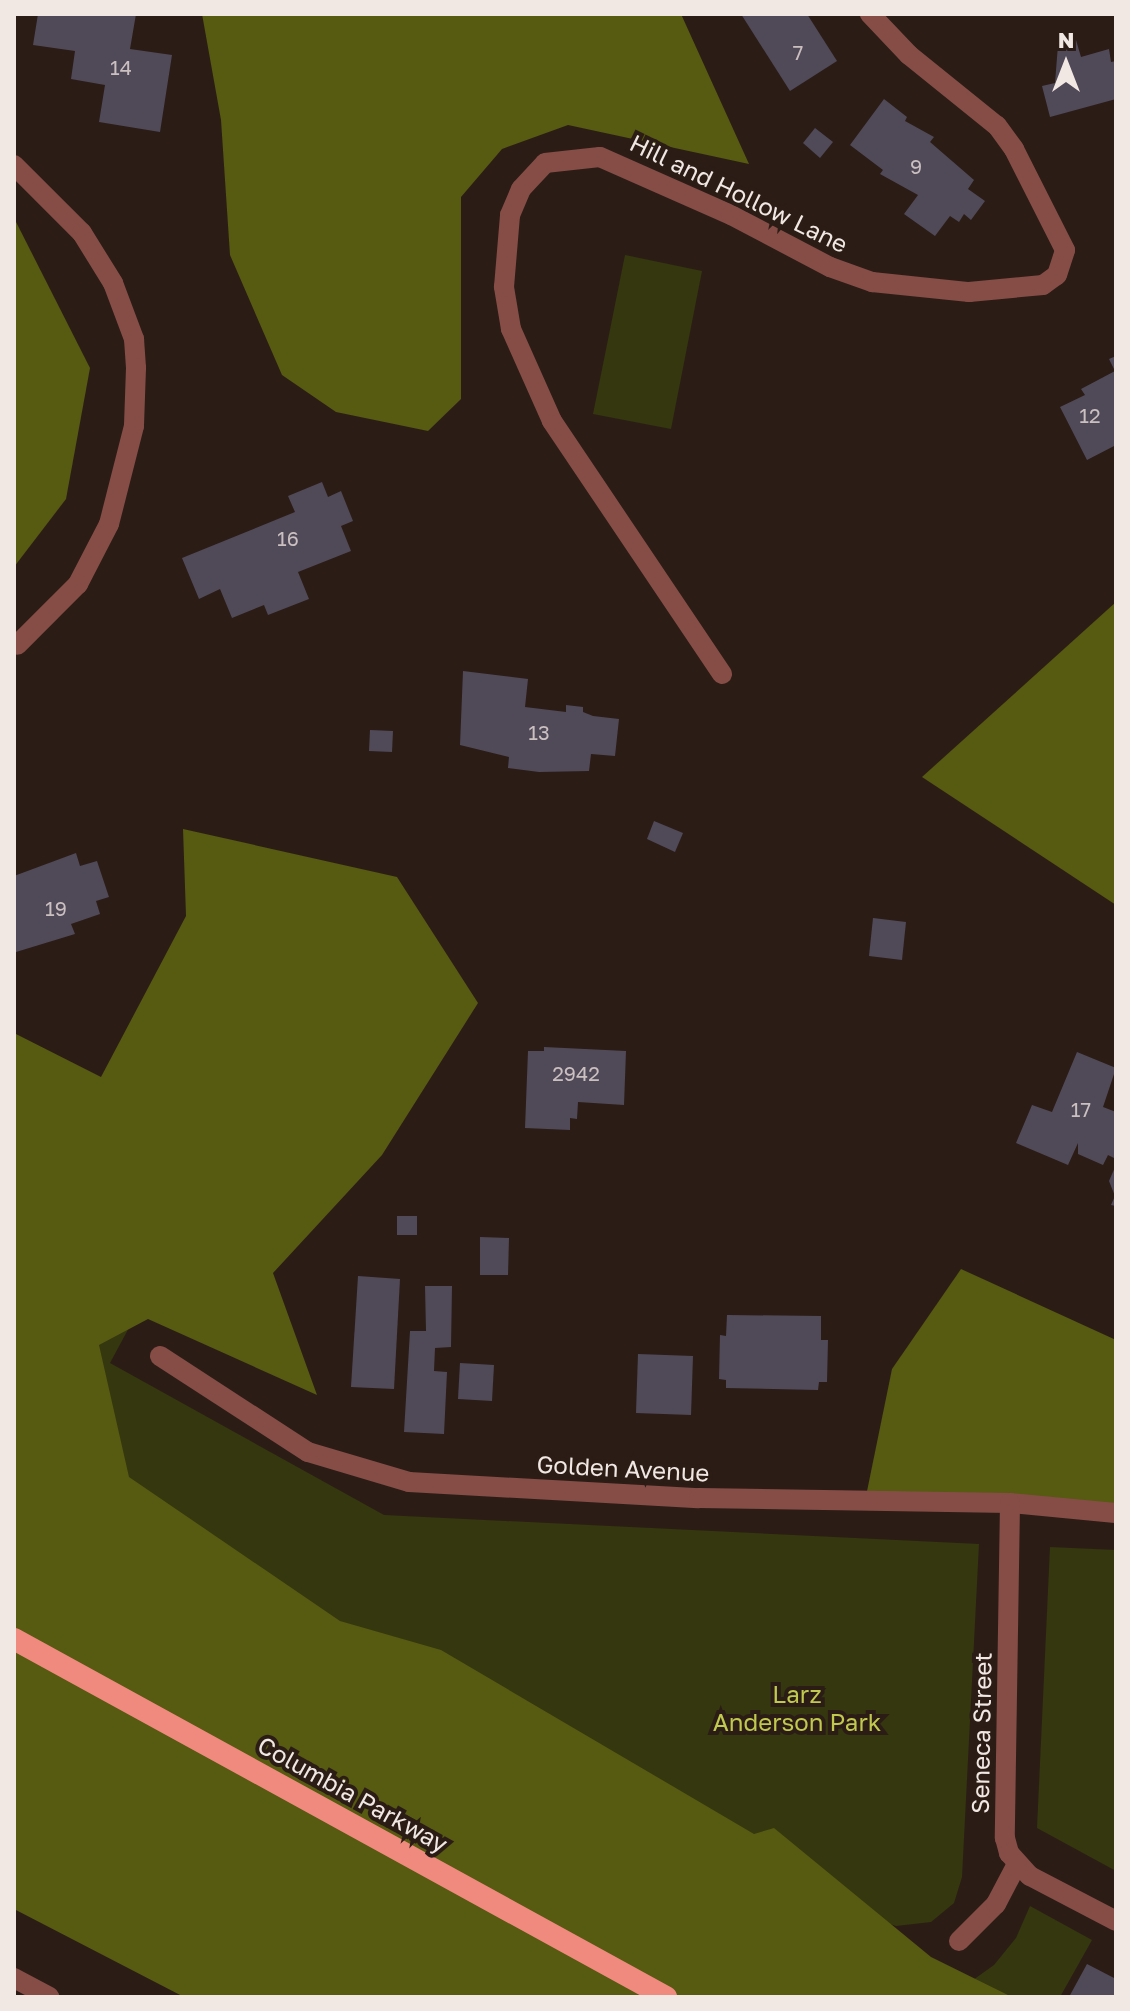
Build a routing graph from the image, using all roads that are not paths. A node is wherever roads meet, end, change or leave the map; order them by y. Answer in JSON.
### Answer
{"nodes":[{"id":1,"x":870,"y":14,"type":"edge"},
{"id":2,"x":14,"y":165,"type":"edge"},
{"id":3,"x":17,"y":645,"type":"dead end"},
{"id":4,"x":722,"y":674,"type":"dead end"},
{"id":5,"x":160,"y":1356,"type":"dead end"},
{"id":6,"x":1010,"y":1503,"type":"junction"},
{"id":7,"x":1116,"y":1513,"type":"edge"},
{"id":8,"x":14,"y":1639,"type":"edge"},
{"id":9,"x":1017,"y":1864,"type":"junction"},
{"id":10,"x":1116,"y":1921,"type":"edge"},
{"id":11,"x":959,"y":1941,"type":"dead end"},
{"id":12,"x":14,"y":1978,"type":"edge"},
{"id":13,"x":49,"y":1997,"type":"edge"},
{"id":14,"x":666,"y":1997,"type":"edge"}],
"edges":[{"from":1,"to":4,"type":"street","name":"Hill and Hollow Lane"},
{"from":2,"to":3,"type":"street"},
{"from":5,"to":6,"type":"street","name":"Golden Avenue"},
{"from":6,"to":7,"type":"street","name":"Golden Avenue"},
{"from":6,"to":9,"type":"street","name":"Seneca Street"},
{"from":8,"to":14,"type":"highway","name":"Columbia Parkway"},
{"from":9,"to":10,"type":"street"},
{"from":9,"to":11,"type":"street"},
{"from":12,"to":13,"type":"street"}]}
